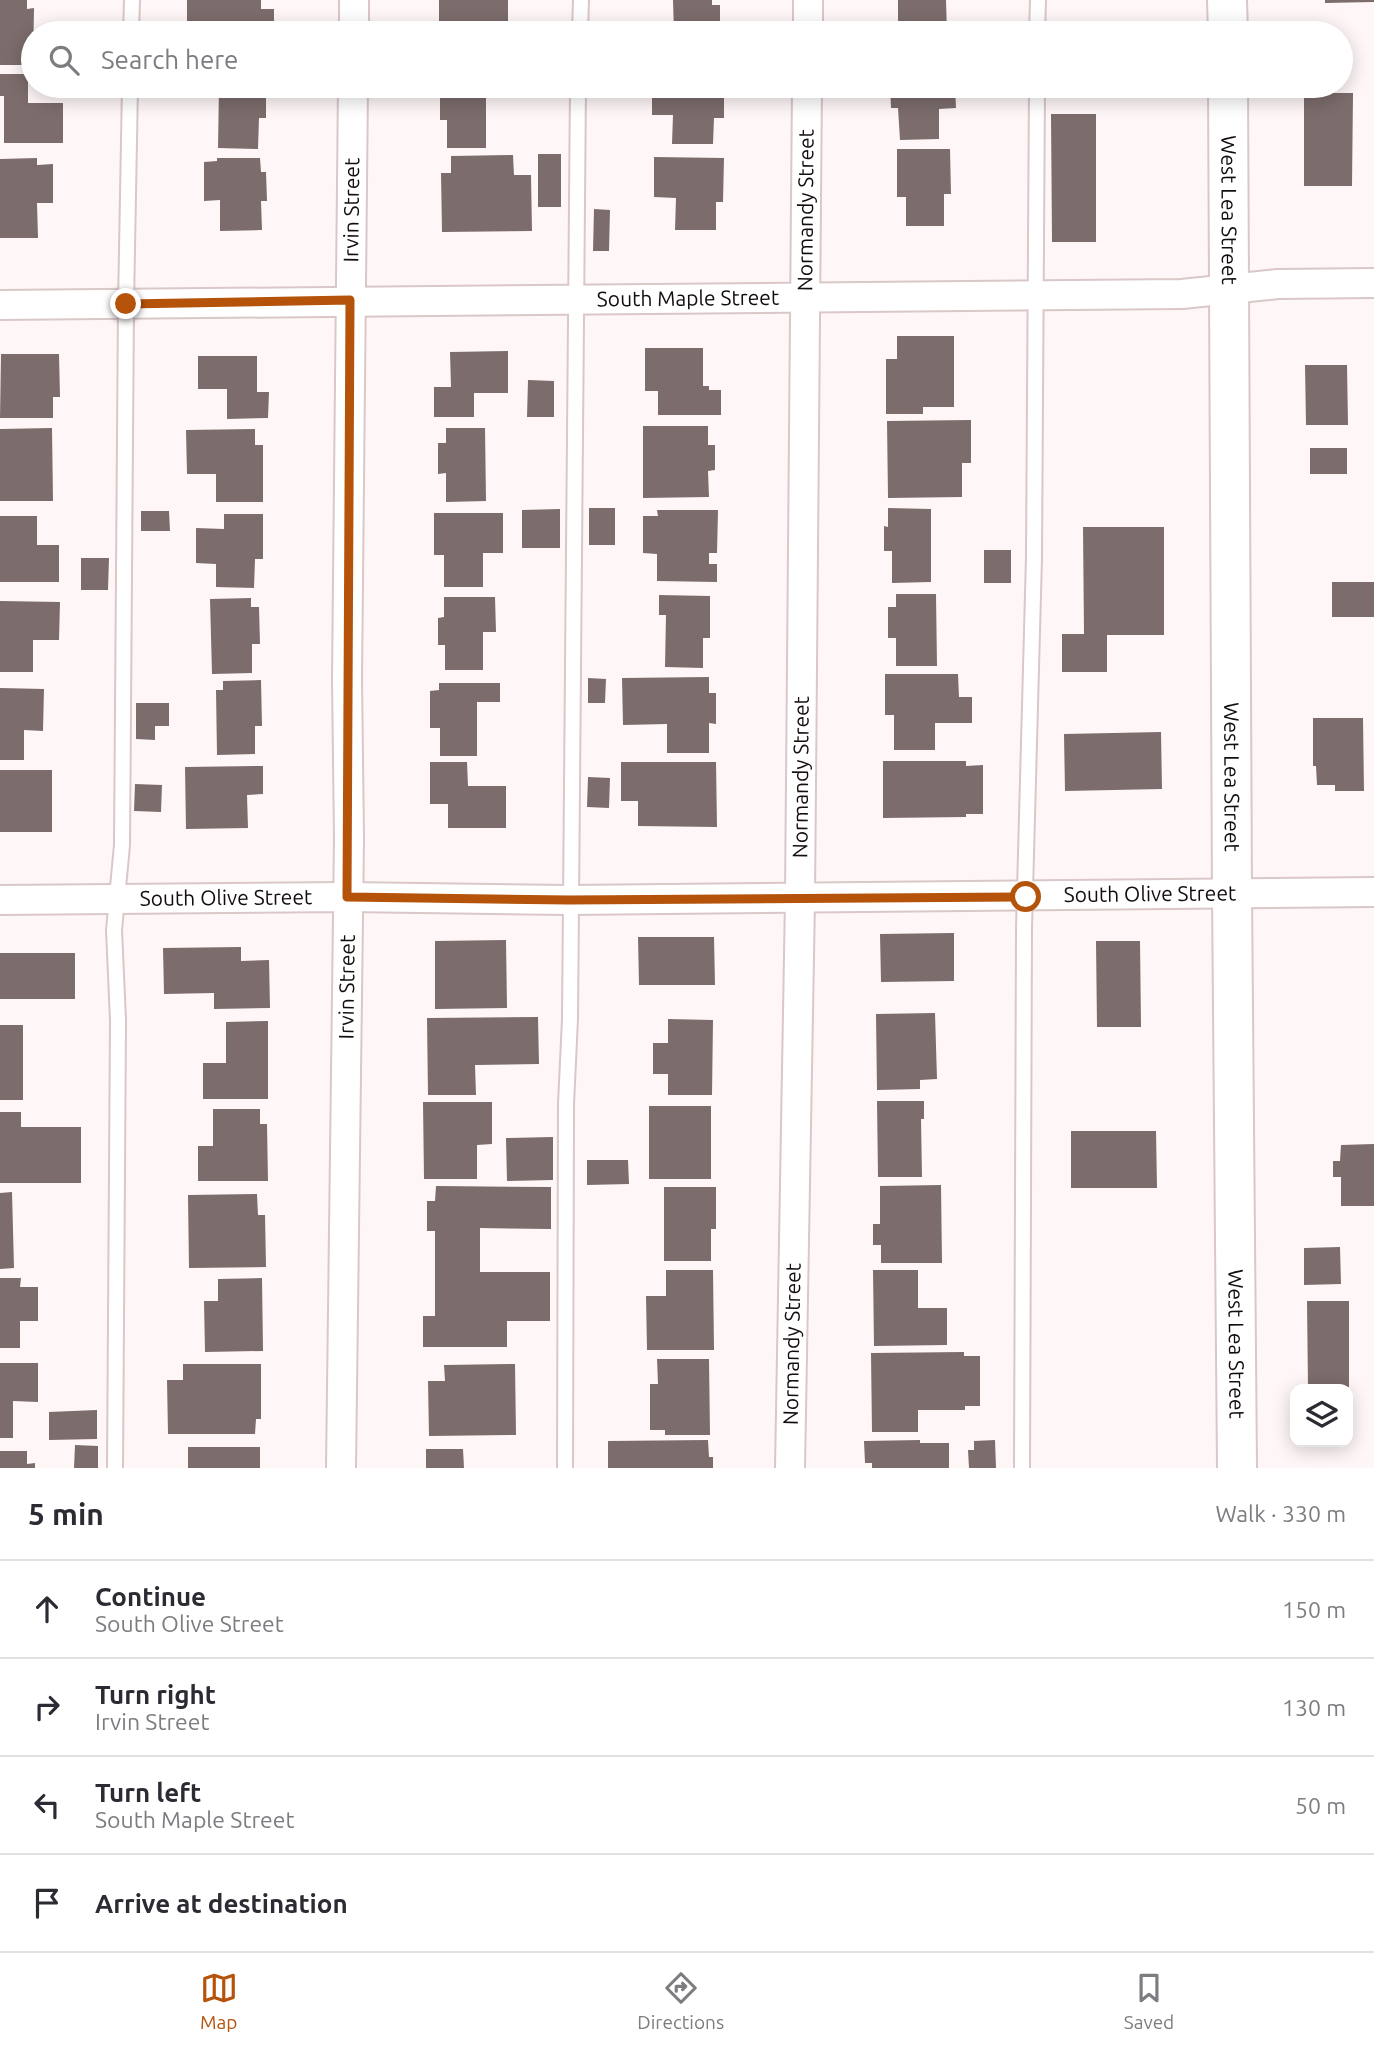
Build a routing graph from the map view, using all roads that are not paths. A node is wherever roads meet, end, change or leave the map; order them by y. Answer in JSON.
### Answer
{"nodes":[{"id":1,"x":132,"y":0,"type":"edge"},
{"id":2,"x":354,"y":0,"type":"edge"},
{"id":3,"x":581,"y":0,"type":"edge"},
{"id":4,"x":808,"y":0,"type":"edge"},
{"id":5,"x":1038,"y":0,"type":"edge"},
{"id":6,"x":1227,"y":0,"type":"edge"},
{"id":7,"x":131,"y":21,"type":"edge"},
{"id":8,"x":354,"y":21,"type":"edge"},
{"id":9,"x":580,"y":21,"type":"edge"},
{"id":10,"x":808,"y":21,"type":"edge"},
{"id":11,"x":1037,"y":21,"type":"edge"},
{"id":12,"x":1227,"y":21,"type":"edge"},
{"id":13,"x":130,"y":98,"type":"edge"},
{"id":14,"x":353,"y":98,"type":"edge"},
{"id":15,"x":579,"y":98,"type":"edge"},
{"id":16,"x":807,"y":98,"type":"edge"},
{"id":17,"x":1037,"y":98,"type":"edge"},
{"id":18,"x":1228,"y":98,"type":"edge"},
{"id":19,"x":1374,"y":283,"type":"edge"},
{"id":20,"x":1230,"y":289,"type":"junction"},
{"id":21,"x":1034,"y":296,"type":"junction"},
{"id":22,"x":806,"y":297,"type":"junction"},
{"id":23,"x":350,"y":300,"type":"junction"},
{"id":24,"x":577,"y":300,"type":"junction"},
{"id":25,"x":126,"y":304,"type":"junction"},
{"id":26,"x":0,"y":305,"type":"edge"},
{"id":27,"x":1374,"y":892,"type":"edge"},
{"id":28,"x":1232,"y":893,"type":"junction"},
{"id":29,"x":347,"y":897,"type":"junction"},
{"id":30,"x":1026,"y":897,"type":"junction"},
{"id":31,"x":800,"y":899,"type":"junction"},
{"id":32,"x":0,"y":900,"type":"edge"},
{"id":33,"x":116,"y":900,"type":"junction"},
{"id":34,"x":569,"y":900,"type":"junction"},
{"id":35,"x":116,"y":1468,"type":"edge"},
{"id":36,"x":341,"y":1468,"type":"edge"},
{"id":37,"x":565,"y":1468,"type":"edge"},
{"id":38,"x":790,"y":1468,"type":"edge"},
{"id":39,"x":1022,"y":1468,"type":"edge"},
{"id":40,"x":1237,"y":1468,"type":"edge"}],
"edges":[{"from":1,"to":7,"type":"lane"},
{"from":2,"to":8,"type":"street"},
{"from":3,"to":9,"type":"lane"},
{"from":4,"to":10,"type":"street"},
{"from":5,"to":11,"type":"lane"},
{"from":6,"to":12,"type":"main road"},
{"from":13,"to":25,"type":"lane"},
{"from":14,"to":23,"type":"street","name":"Irvin Street"},
{"from":15,"to":24,"type":"lane"},
{"from":16,"to":22,"type":"street","name":"Normandy Street"},
{"from":17,"to":21,"type":"lane"},
{"from":18,"to":20,"type":"main road","name":"West Lea Street"},
{"from":19,"to":20,"type":"street","name":"South Maple Street"},
{"from":20,"to":21,"type":"street","name":"South Maple Street"},
{"from":20,"to":28,"type":"main road","name":"West Lea Street"},
{"from":21,"to":22,"type":"street","name":"South Maple Street"},
{"from":21,"to":30,"type":"lane"},
{"from":22,"to":24,"type":"street","name":"South Maple Street"},
{"from":22,"to":31,"type":"street","name":"Normandy Street"},
{"from":23,"to":24,"type":"street","name":"South Maple Street"},
{"from":23,"to":25,"type":"street","name":"South Maple Street"},
{"from":23,"to":29,"type":"street","name":"Irvin Street"},
{"from":24,"to":34,"type":"lane"},
{"from":25,"to":26,"type":"street","name":"South Maple Street"},
{"from":25,"to":33,"type":"lane"},
{"from":27,"to":28,"type":"street","name":"South Olive Street"},
{"from":28,"to":30,"type":"street","name":"South Olive Street"},
{"from":28,"to":40,"type":"main road","name":"West Lea Street"},
{"from":29,"to":33,"type":"street","name":"South Olive Street"},
{"from":29,"to":34,"type":"street","name":"South Olive Street"},
{"from":29,"to":36,"type":"street","name":"Irvin Street"},
{"from":30,"to":31,"type":"street","name":"South Olive Street"},
{"from":30,"to":39,"type":"lane"},
{"from":31,"to":34,"type":"street","name":"South Olive Street"},
{"from":31,"to":38,"type":"street","name":"Normandy Street"},
{"from":32,"to":33,"type":"street","name":"South Olive Street"},
{"from":33,"to":35,"type":"lane"},
{"from":34,"to":37,"type":"lane"}]}
